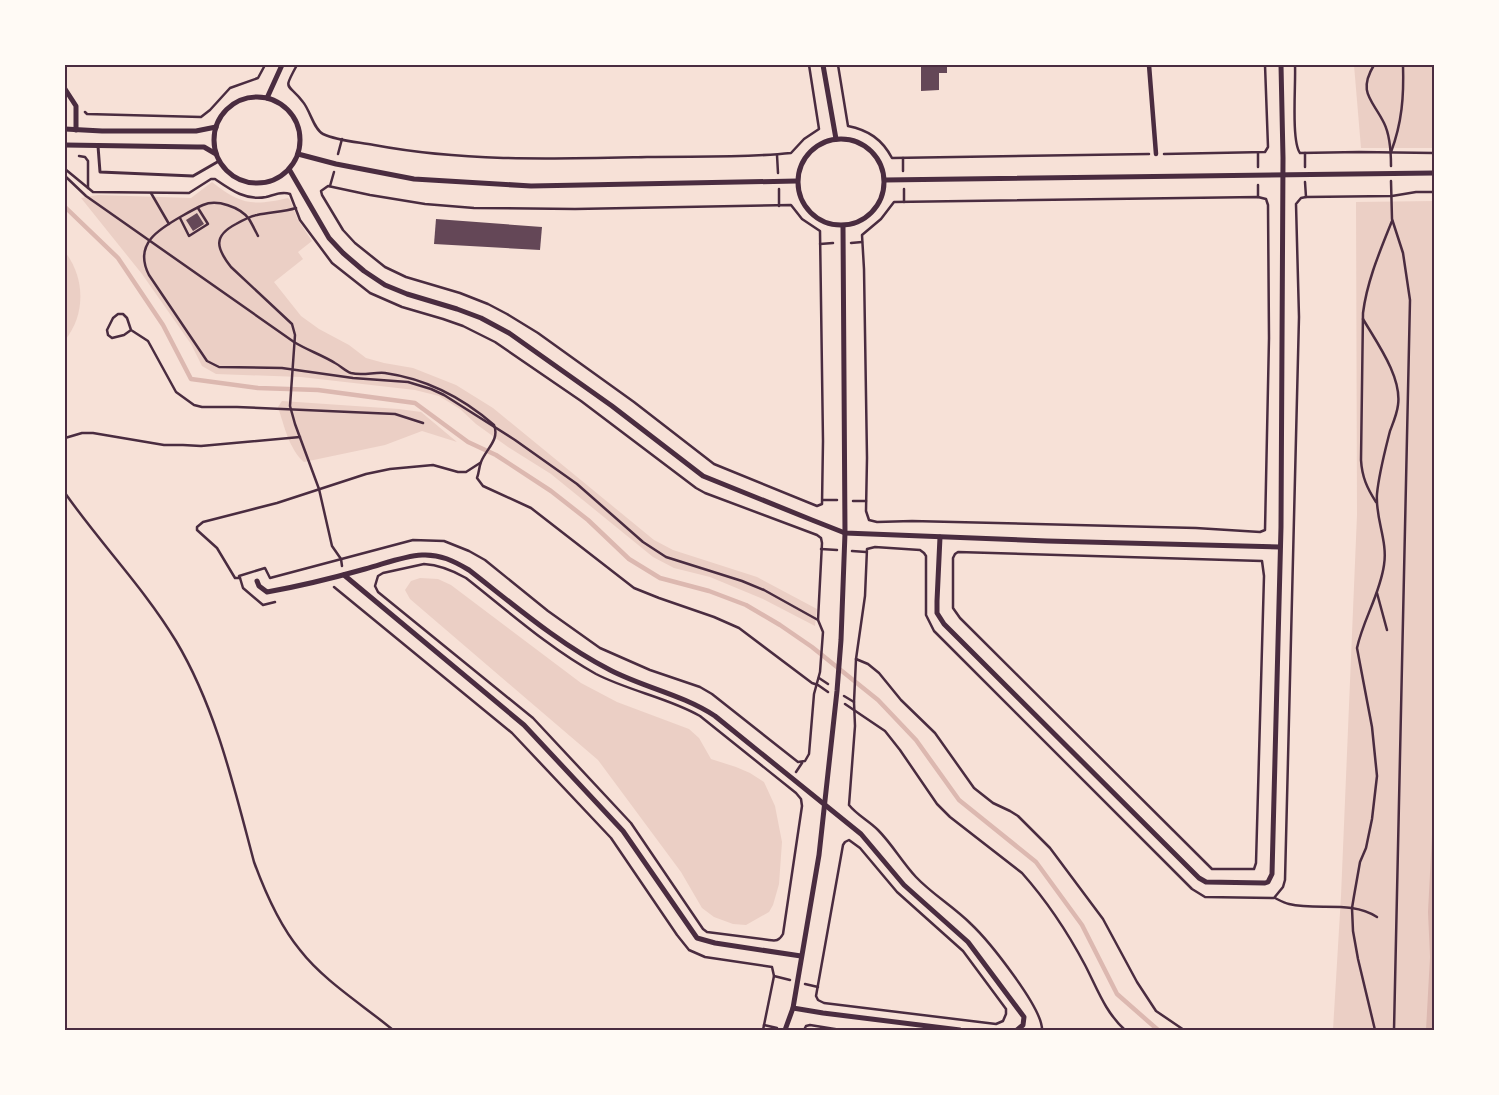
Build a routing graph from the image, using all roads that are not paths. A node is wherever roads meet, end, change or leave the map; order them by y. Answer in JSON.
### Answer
{"nodes":[{"id":1,"x":282,"y":65,"type":"edge"},
{"id":2,"x":823,"y":65,"type":"edge"},
{"id":3,"x":1149,"y":65,"type":"edge"},
{"id":4,"x":1281,"y":65,"type":"edge"},
{"id":5,"x":65,"y":89,"type":"edge"},
{"id":6,"x":267,"y":98,"type":"junction"},
{"id":7,"x":216,"y":127,"type":"junction"},
{"id":8,"x":65,"y":129,"type":"edge"},
{"id":9,"x":76,"y":130,"type":"junction"},
{"id":10,"x":836,"y":139,"type":"junction"},
{"id":11,"x":65,"y":145,"type":"edge"},
{"id":12,"x":98,"y":145,"type":"junction"},
{"id":13,"x":216,"y":154,"type":"junction"},
{"id":14,"x":298,"y":154,"type":"junction"},
{"id":15,"x":1156,"y":154,"type":"road end"},
{"id":16,"x":219,"y":161,"type":"junction"},
{"id":17,"x":289,"y":169,"type":"junction"},
{"id":18,"x":1434,"y":172,"type":"edge"},
{"id":19,"x":1283,"y":175,"type":"junction"},
{"id":20,"x":885,"y":180,"type":"junction"},
{"id":21,"x":797,"y":181,"type":"junction"},
{"id":22,"x":843,"y":226,"type":"junction"},
{"id":23,"x":845,"y":533,"type":"junction"},
{"id":24,"x":940,"y":536,"type":"junction"},
{"id":25,"x":1280,"y":547,"type":"junction"},
{"id":26,"x":344,"y":575,"type":"junction"},
{"id":27,"x":257,"y":581,"type":"dead end"},
{"id":28,"x":825,"y":806,"type":"junction"},
{"id":29,"x":801,"y":956,"type":"junction"},
{"id":30,"x":792,"y":1008,"type":"junction"},
{"id":31,"x":784,"y":1030,"type":"edge"},
{"id":32,"x":960,"y":1030,"type":"edge"},
{"id":33,"x":1017,"y":1030,"type":"edge"}],
"edges":[{"from":1,"to":6,"type":"street"},
{"from":2,"to":10,"type":"street"},
{"from":3,"to":15,"type":"street"},
{"from":4,"to":19,"type":"street"},
{"from":5,"to":9,"type":"street"},
{"from":6,"to":7,"type":"street"},
{"from":6,"to":14,"type":"street"},
{"from":7,"to":9,"type":"street"},
{"from":7,"to":13,"type":"street"},
{"from":8,"to":9,"type":"street"},
{"from":10,"to":20,"type":"street"},
{"from":10,"to":21,"type":"street"},
{"from":11,"to":12,"type":"street"},
{"from":12,"to":13,"type":"street"},
{"from":12,"to":16,"type":"lane"},
{"from":13,"to":16,"type":"street"},
{"from":14,"to":17,"type":"street"},
{"from":14,"to":21,"type":"street"},
{"from":16,"to":17,"type":"street"},
{"from":17,"to":23,"type":"street"},
{"from":18,"to":19,"type":"street"},
{"from":19,"to":20,"type":"street"},
{"from":19,"to":25,"type":"street"},
{"from":20,"to":22,"type":"street"},
{"from":21,"to":22,"type":"street"},
{"from":22,"to":23,"type":"street"},
{"from":23,"to":24,"type":"street"},
{"from":23,"to":28,"type":"street"},
{"from":24,"to":25,"type":"street"},
{"from":24,"to":25,"type":"street"},
{"from":26,"to":27,"type":"street"},
{"from":26,"to":28,"type":"street"},
{"from":26,"to":29,"type":"street"},
{"from":28,"to":29,"type":"street"},
{"from":28,"to":33,"type":"street"},
{"from":29,"to":30,"type":"street"},
{"from":30,"to":31,"type":"street"},
{"from":30,"to":32,"type":"street"}]}
